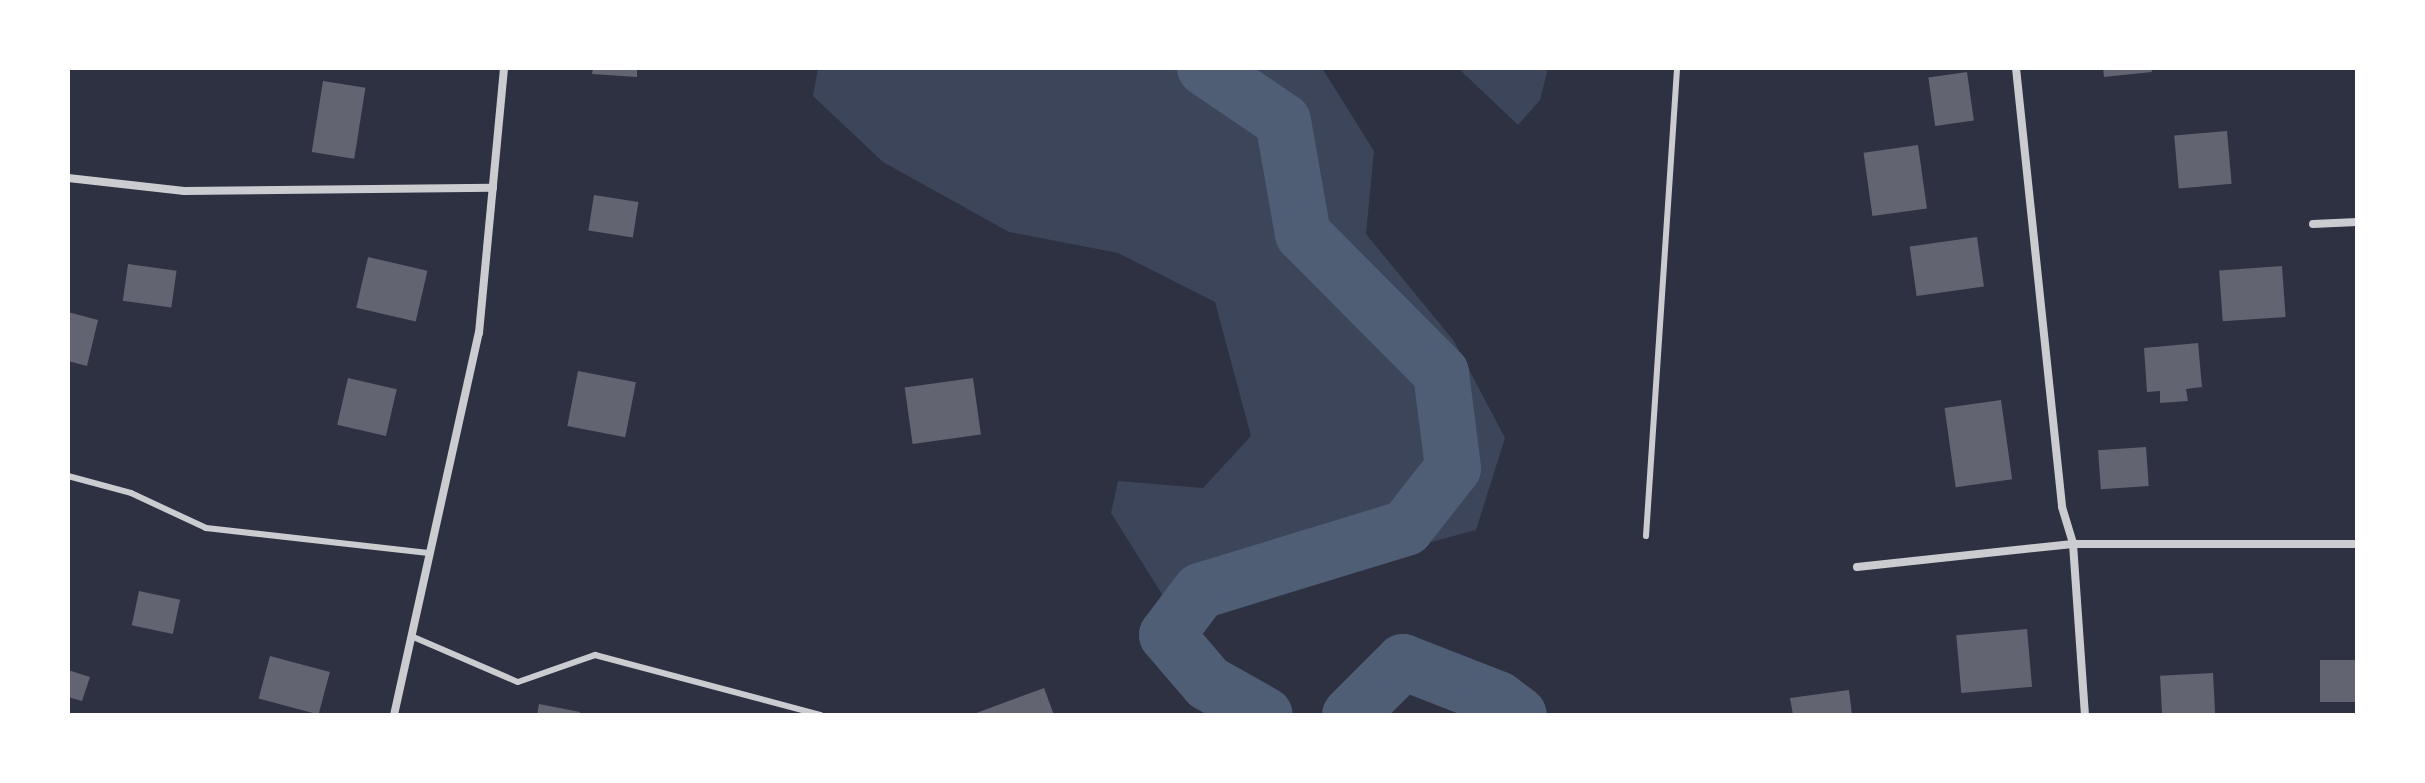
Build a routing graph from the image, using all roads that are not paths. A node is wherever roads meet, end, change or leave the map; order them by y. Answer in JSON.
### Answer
{"nodes":[{"id":1,"x":504,"y":68,"type":"edge"},
{"id":2,"x":1677,"y":68,"type":"edge"},
{"id":3,"x":2016,"y":68,"type":"edge"},
{"id":4,"x":68,"y":178,"type":"edge"},
{"id":5,"x":493,"y":188,"type":"junction"},
{"id":6,"x":2357,"y":222,"type":"edge"},
{"id":7,"x":2313,"y":224,"type":"dead end"},
{"id":8,"x":68,"y":476,"type":"edge"},
{"id":9,"x":1646,"y":536,"type":"dead end"},
{"id":10,"x":2073,"y":544,"type":"junction"},
{"id":11,"x":2357,"y":544,"type":"edge"},
{"id":12,"x":429,"y":553,"type":"junction"},
{"id":13,"x":1857,"y":567,"type":"dead end"},
{"id":14,"x":411,"y":636,"type":"junction"},
{"id":15,"x":394,"y":715,"type":"edge"},
{"id":16,"x":821,"y":715,"type":"edge"},
{"id":17,"x":2085,"y":715,"type":"edge"}],
"edges":[{"from":1,"to":5,"type":"street"},
{"from":2,"to":9,"type":"lane"},
{"from":3,"to":10,"type":"street"},
{"from":4,"to":5,"type":"street"},
{"from":5,"to":12,"type":"street"},
{"from":6,"to":7,"type":"street"},
{"from":8,"to":12,"type":"lane"},
{"from":10,"to":11,"type":"street"},
{"from":10,"to":13,"type":"street"},
{"from":10,"to":17,"type":"street"},
{"from":12,"to":14,"type":"street"},
{"from":14,"to":15,"type":"street"},
{"from":14,"to":16,"type":"lane"}]}
